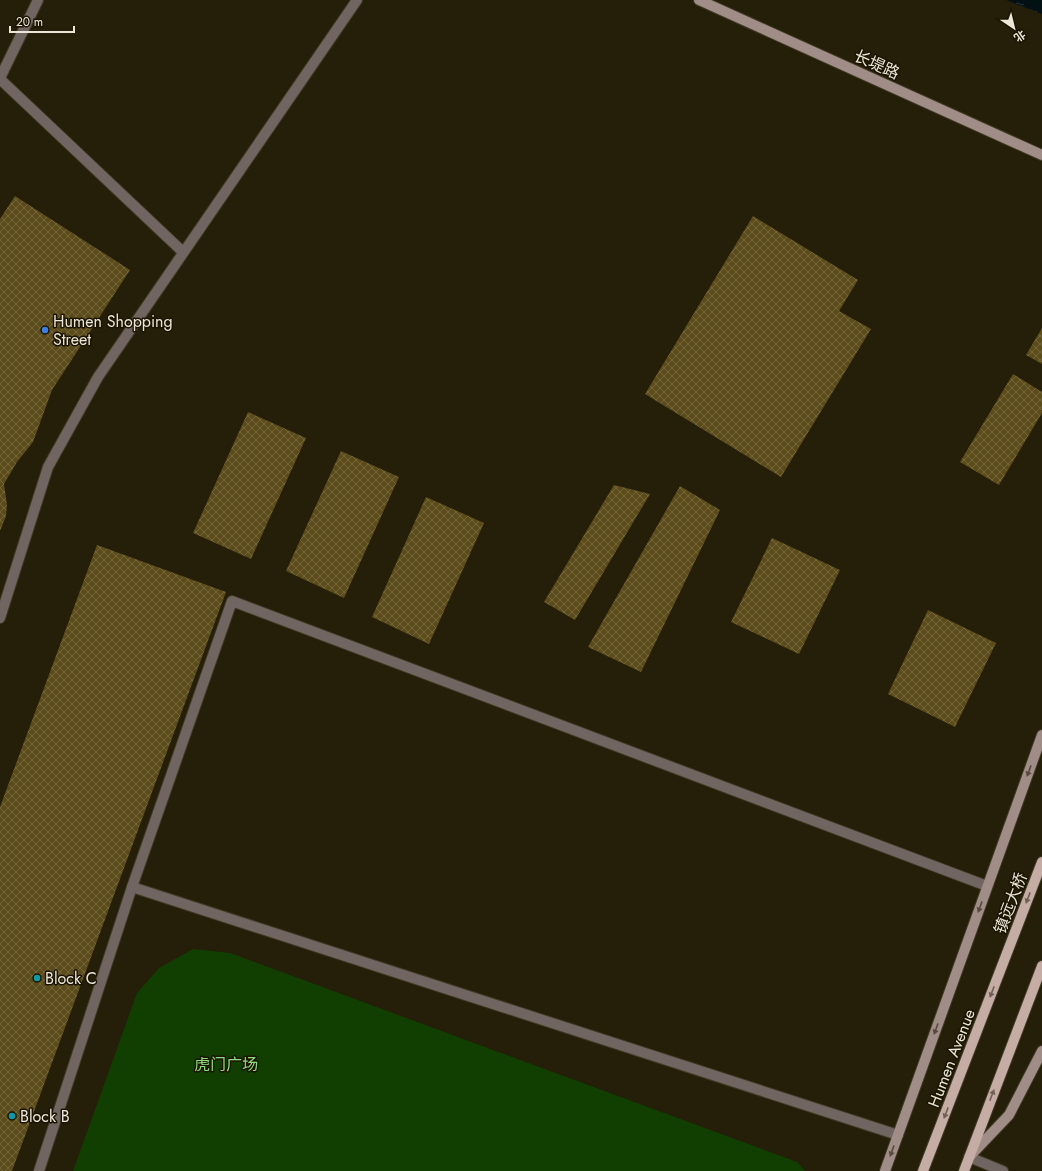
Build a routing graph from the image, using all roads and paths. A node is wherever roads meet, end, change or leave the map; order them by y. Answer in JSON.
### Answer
{"nodes":[{"id":1,"x":38,"y":0,"type":"edge"},
{"id":2,"x":357,"y":0,"type":"edge"},
{"id":3,"x":699,"y":0,"type":"edge"},
{"id":4,"x":0,"y":78,"type":"edge"},
{"id":5,"x":1042,"y":155,"type":"edge"},
{"id":6,"x":183,"y":252,"type":"junction"},
{"id":7,"x":0,"y":618,"type":"edge"},
{"id":8,"x":1042,"y":734,"type":"edge"},
{"id":9,"x":1042,"y":862,"type":"edge"},
{"id":10,"x":988,"y":886,"type":"junction"},
{"id":11,"x":132,"y":887,"type":"junction"},
{"id":12,"x":1006,"y":956,"type":"joint"},
{"id":13,"x":1042,"y":967,"type":"edge"},
{"id":14,"x":1042,"y":1051,"type":"edge"},
{"id":15,"x":898,"y":1135,"type":"junction"},
{"id":16,"x":969,"y":1157,"type":"junction"},
{"id":17,"x":40,"y":1171,"type":"edge"},
{"id":18,"x":885,"y":1171,"type":"edge"},
{"id":19,"x":923,"y":1171,"type":"edge"},
{"id":20,"x":964,"y":1171,"type":"edge"},
{"id":21,"x":1003,"y":1171,"type":"edge"}],
"edges":[{"from":1,"to":4,"type":"street"},
{"from":2,"to":6,"type":"street"},
{"from":3,"to":5,"type":"main road","name":"长堤路"},
{"from":4,"to":6,"type":"street"},
{"from":6,"to":7,"type":"street"},
{"from":8,"to":10,"type":"main road","one_way":true},
{"from":9,"to":12,"type":"main road","name":"镇远大桥","one_way":true},
{"from":10,"to":11,"type":"street"},
{"from":10,"to":15,"type":"main road","one_way":true},
{"from":11,"to":15,"type":"street"},
{"from":11,"to":17,"type":"street"},
{"from":12,"to":19,"type":"main road","name":"Humen Avenue","one_way":true},
{"from":16,"to":13,"type":"main road","one_way":true},
{"from":14,"to":16,"type":"main road"},
{"from":15,"to":18,"type":"main road","one_way":true},
{"from":16,"to":20,"type":"main road"},
{"from":16,"to":21,"type":"street"}]}
